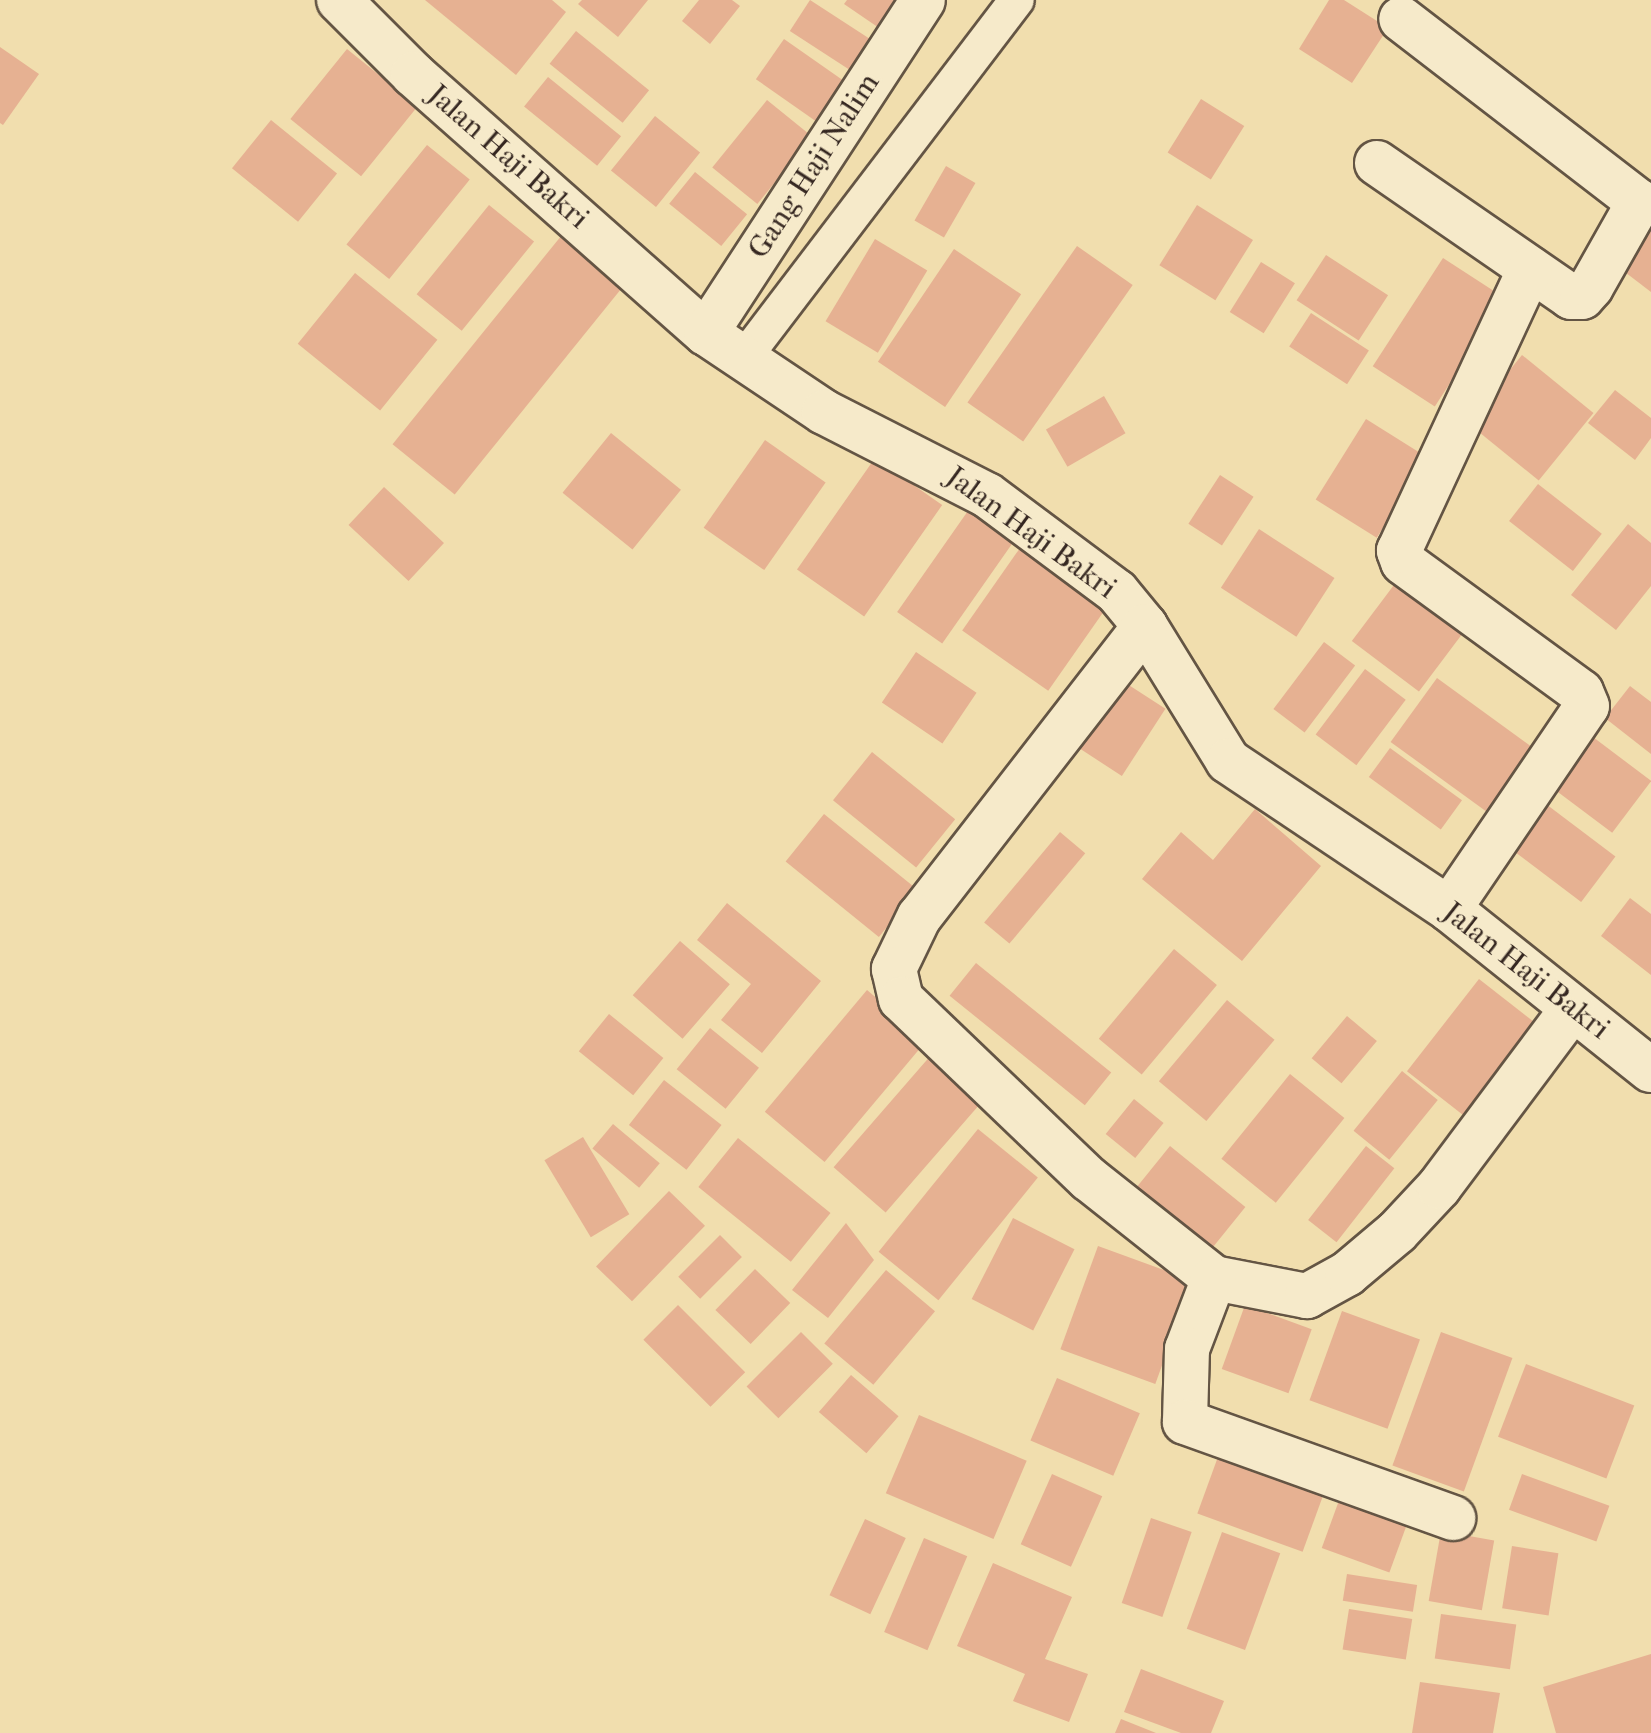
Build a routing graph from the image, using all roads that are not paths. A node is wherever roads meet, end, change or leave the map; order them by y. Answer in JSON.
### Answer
{"nodes":[{"id":1,"x":339,"y":0,"type":"edge"},
{"id":2,"x":923,"y":0,"type":"edge"},
{"id":3,"x":1017,"y":0,"type":"edge"},
{"id":4,"x":1401,"y":19,"type":"dead end"},
{"id":5,"x":1377,"y":163,"type":"dead end"},
{"id":6,"x":1645,"y":194,"type":"edge"},
{"id":7,"x":1530,"y":269,"type":"junction"},
{"id":8,"x":706,"y":333,"type":"junction"},
{"id":9,"x":744,"y":358,"type":"junction"},
{"id":10,"x":1145,"y":626,"type":"junction"},
{"id":11,"x":1449,"y":909,"type":"junction"},
{"id":12,"x":1572,"y":1009,"type":"junction"},
{"id":13,"x":1651,"y":1070,"type":"edge"},
{"id":14,"x":1214,"y":1278,"type":"junction"},
{"id":15,"x":1453,"y":1518,"type":"dead end"}],
"edges":[{"from":1,"to":8,"type":"street","name":"Jalan Haji Bakri"},
{"from":2,"to":8,"type":"street","name":"Gang Haji Nalim"},
{"from":3,"to":9,"type":"lane"},
{"from":4,"to":6,"type":"street"},
{"from":5,"to":7,"type":"street"},
{"from":6,"to":7,"type":"street"},
{"from":7,"to":11,"type":"street"},
{"from":8,"to":9,"type":"street","name":"Jalan Haji Bakri"},
{"from":9,"to":10,"type":"street","name":"Jalan Haji Bakri"},
{"from":10,"to":11,"type":"street","name":"Jalan Haji Bakri"},
{"from":10,"to":14,"type":"street"},
{"from":11,"to":12,"type":"street","name":"Jalan Haji Bakri"},
{"from":12,"to":13,"type":"street","name":"Jalan Haji Bakri"},
{"from":12,"to":14,"type":"street"},
{"from":14,"to":15,"type":"street"}]}
